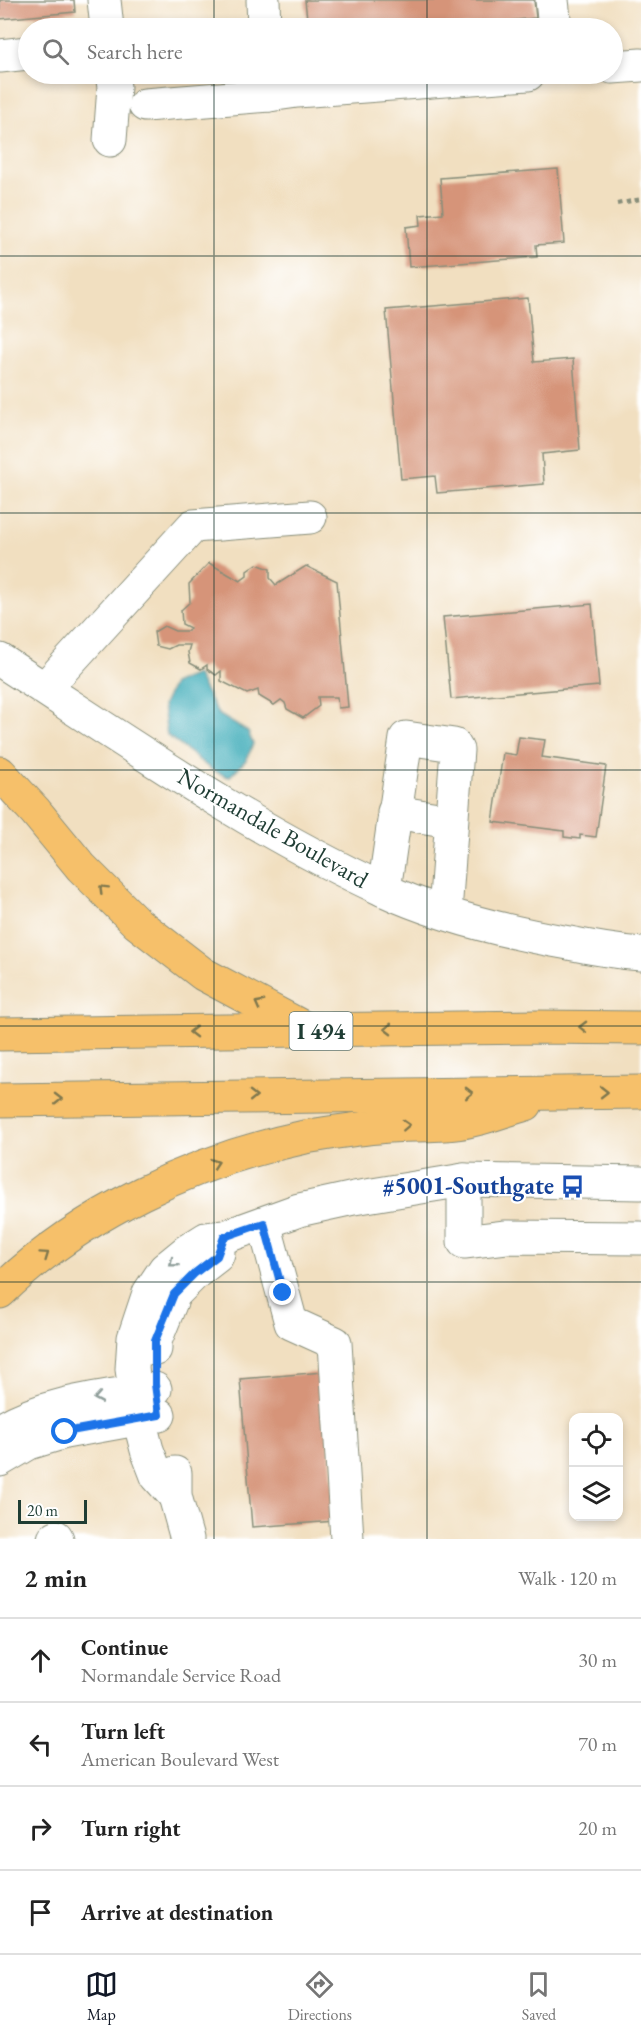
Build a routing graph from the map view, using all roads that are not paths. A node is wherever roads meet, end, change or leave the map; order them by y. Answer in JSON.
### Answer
{"nodes":[{"id":1,"x":104,"y":0,"type":"edge"},
{"id":2,"x":263,"y":0,"type":"edge"},
{"id":3,"x":552,"y":0,"type":"edge"},
{"id":4,"x":106,"y":18,"type":"edge"},
{"id":5,"x":264,"y":18,"type":"edge"},
{"id":6,"x":554,"y":18,"type":"edge"},
{"id":7,"x":18,"y":54,"type":"edge"},
{"id":8,"x":0,"y":56,"type":"edge"},
{"id":9,"x":641,"y":65,"type":"edge"},
{"id":10,"x":623,"y":66,"type":"edge"},
{"id":11,"x":114,"y":84,"type":"edge"},
{"id":12,"x":268,"y":84,"type":"edge"},
{"id":13,"x":392,"y":84,"type":"edge"},
{"id":14,"x":145,"y":105,"type":"dead end"},
{"id":15,"x":110,"y":140,"type":"dead end"},
{"id":16,"x":310,"y":517,"type":"dead end"},
{"id":17,"x":0,"y":660,"type":"edge"},
{"id":18,"x":45,"y":688,"type":"junction"},
{"id":19,"x":0,"y":773,"type":"edge"},
{"id":20,"x":394,"y":812,"type":"junction"},
{"id":21,"x":451,"y":821,"type":"junction"},
{"id":22,"x":384,"y":890,"type":"junction"},
{"id":23,"x":444,"y":912,"type":"junction"},
{"id":24,"x":641,"y":954,"type":"edge"},
{"id":25,"x":641,"y":1028,"type":"edge"},
{"id":26,"x":310,"y":1031,"type":"junction"},
{"id":27,"x":0,"y":1034,"type":"edge"},
{"id":28,"x":567,"y":1092,"type":"junction"},
{"id":29,"x":641,"y":1092,"type":"edge"},
{"id":30,"x":0,"y":1100,"type":"edge"},
{"id":31,"x":464,"y":1180,"type":"junction"},
{"id":32,"x":641,"y":1183,"type":"edge"},
{"id":33,"x":264,"y":1223,"type":"junction"},
{"id":34,"x":641,"y":1238,"type":"edge"},
{"id":35,"x":0,"y":1292,"type":"edge"},
{"id":36,"x":147,"y":1404,"type":"junction"},
{"id":37,"x":0,"y":1430,"type":"edge"},
{"id":38,"x":0,"y":1460,"type":"edge"},
{"id":39,"x":187,"y":1539,"type":"edge"},
{"id":40,"x":347,"y":1539,"type":"edge"}],
"edges":[{"from":1,"to":4,"type":"street"},
{"from":2,"to":5,"type":"street"},
{"from":3,"to":6,"type":"street"},
{"from":7,"to":8,"type":"street"},
{"from":9,"to":10,"type":"street"},
{"from":11,"to":15,"type":"street"},
{"from":12,"to":13,"type":"street"},
{"from":12,"to":14,"type":"street"},
{"from":16,"to":18,"type":"street"},
{"from":17,"to":18,"type":"street","name":"Normandale Boulevard"},
{"from":18,"to":22,"type":"street","name":"Normandale Boulevard"},
{"from":26,"to":19,"type":"highway","one_way":true},
{"from":20,"to":21,"type":"street"},
{"from":20,"to":21,"type":"street"},
{"from":20,"to":22,"type":"street"},
{"from":21,"to":23,"type":"street"},
{"from":22,"to":23,"type":"street","name":"Normandale Boulevard"},
{"from":23,"to":24,"type":"street","name":"Normandale Boulevard"},
{"from":25,"to":26,"type":"highway","number":"I 494","one_way":true},
{"from":26,"to":27,"type":"highway","number":"I 494","one_way":true},
{"from":28,"to":29,"type":"highway","one_way":true},
{"from":30,"to":28,"type":"highway","one_way":true},
{"from":35,"to":28,"type":"highway","one_way":true},
{"from":31,"to":32,"type":"street"},
{"from":31,"to":33,"type":"street"},
{"from":31,"to":34,"type":"street"},
{"from":33,"to":36,"type":"street"},
{"from":33,"to":40,"type":"street"},
{"from":36,"to":37,"type":"street","one_way":true},
{"from":36,"to":38,"type":"street"},
{"from":36,"to":39,"type":"street"}]}
